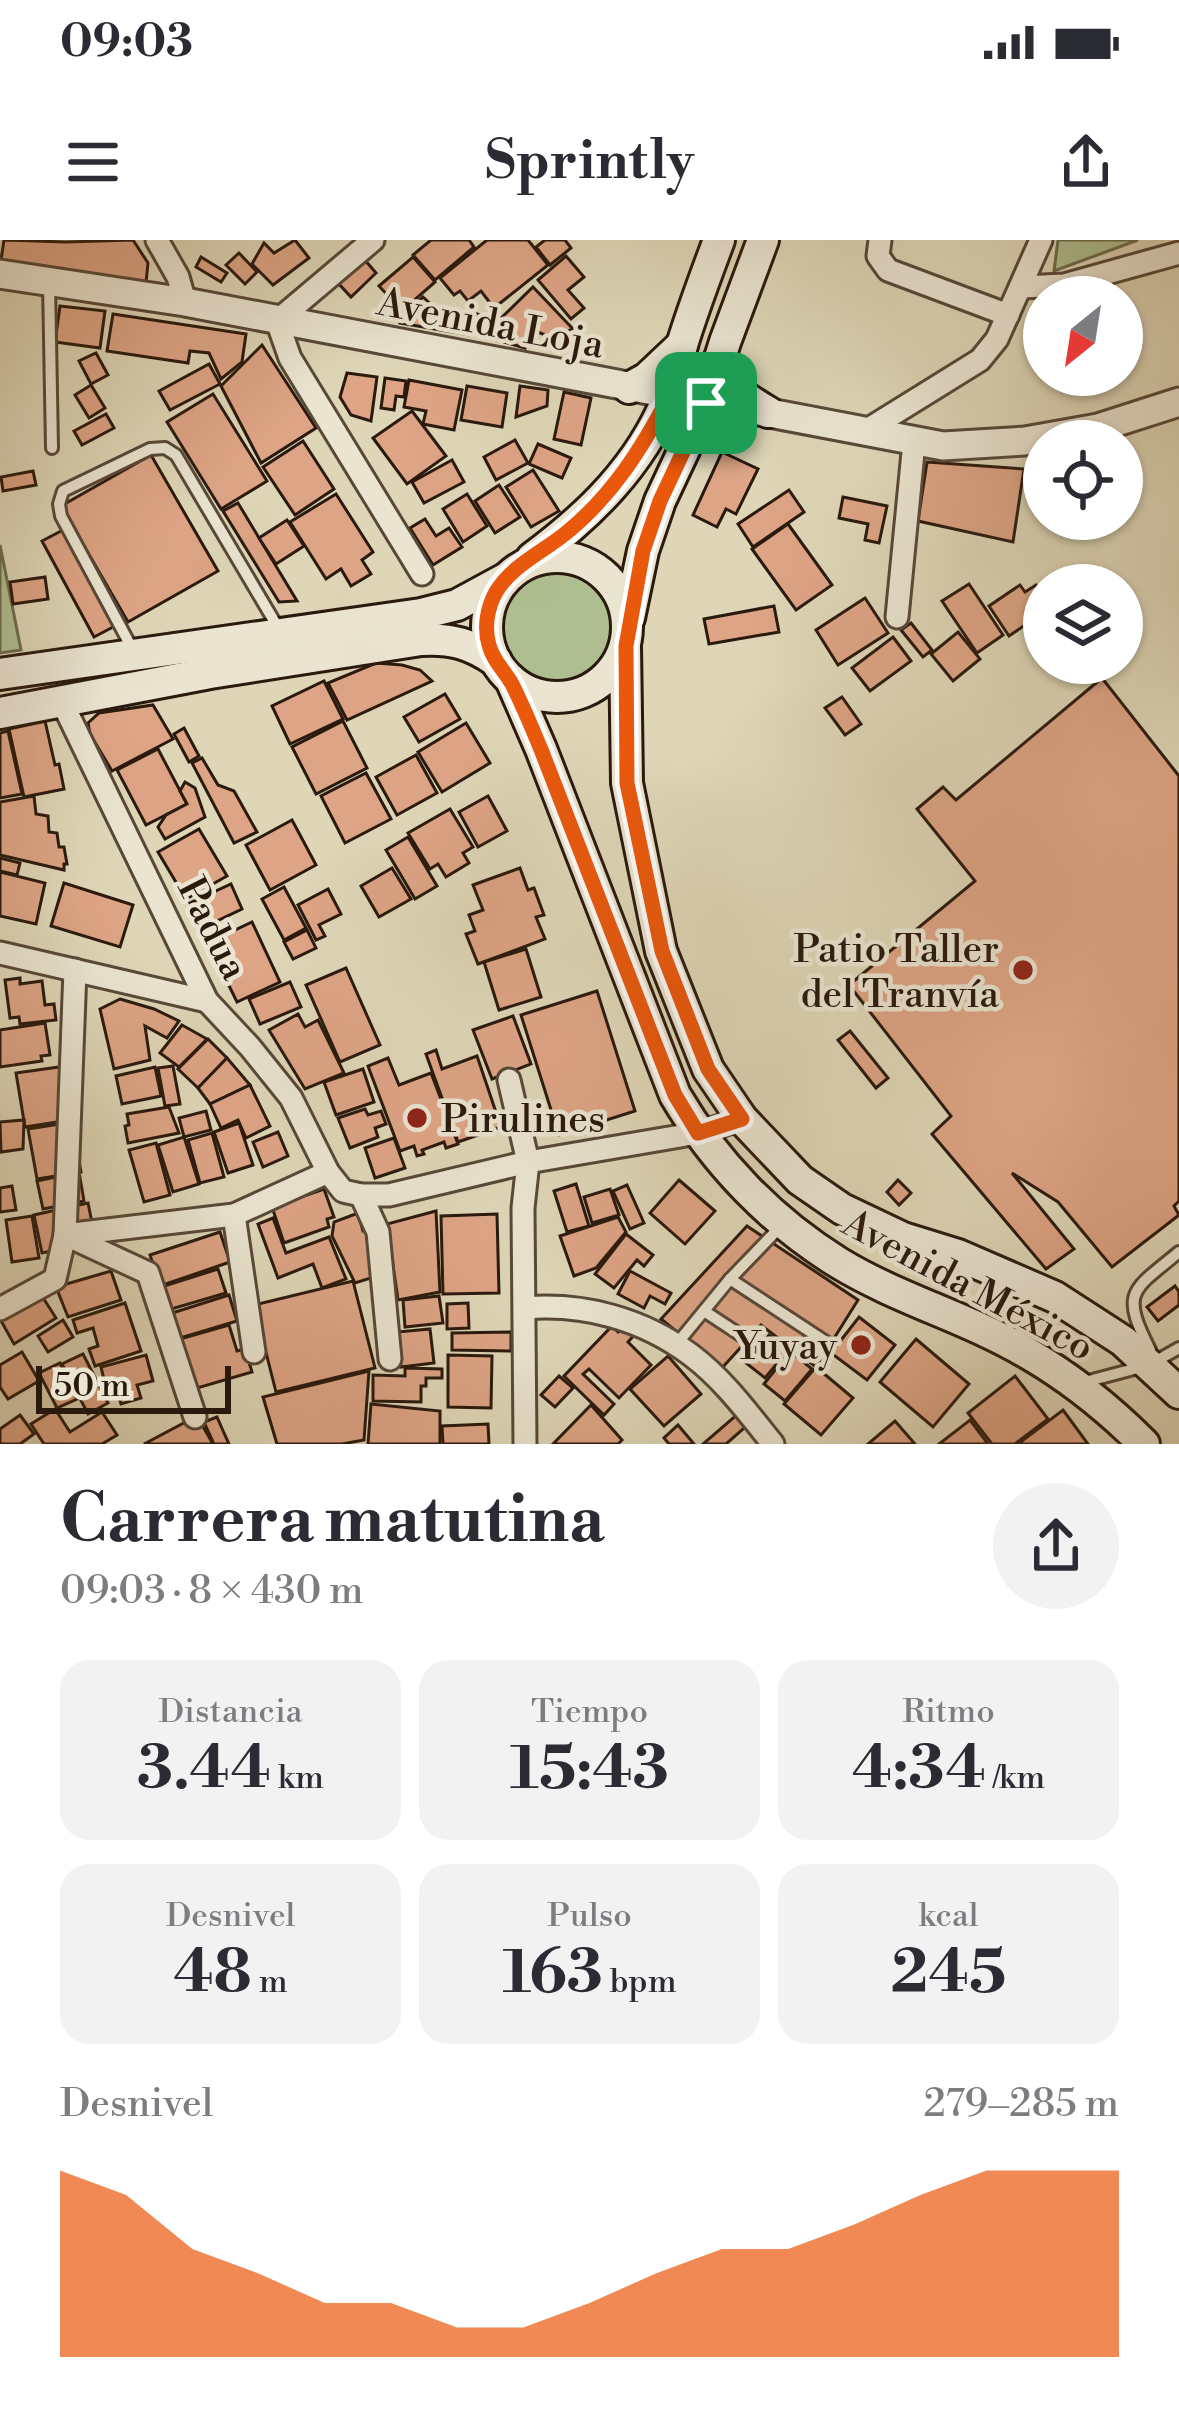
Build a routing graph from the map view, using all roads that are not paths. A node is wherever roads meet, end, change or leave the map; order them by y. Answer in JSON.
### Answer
{"nodes":[{"id":1,"x":157,"y":240,"type":"edge"},
{"id":2,"x":373,"y":240,"type":"edge"},
{"id":3,"x":719,"y":240,"type":"edge"},
{"id":4,"x":763,"y":240,"type":"edge"},
{"id":5,"x":880,"y":240,"type":"edge"},
{"id":6,"x":1041,"y":240,"type":"edge"},
{"id":7,"x":1179,"y":253,"type":"edge"},
{"id":8,"x":0,"y":274,"type":"edge"},
{"id":9,"x":49,"y":282,"type":"junction"},
{"id":10,"x":1022,"y":287,"type":"junction"},
{"id":11,"x":184,"y":302,"type":"junction"},
{"id":12,"x":1008,"y":315,"type":"junction"},
{"id":13,"x":277,"y":321,"type":"junction"},
{"id":14,"x":682,"y":345,"type":"junction"},
{"id":15,"x":718,"y":360,"type":"junction"},
{"id":16,"x":629,"y":388,"type":"junction"},
{"id":17,"x":670,"y":395,"type":"junction"},
{"id":18,"x":1179,"y":402,"type":"edge"},
{"id":19,"x":706,"y":403,"type":"junction"},
{"id":20,"x":769,"y":412,"type":"junction"},
{"id":21,"x":864,"y":432,"type":"junction"},
{"id":22,"x":914,"y":442,"type":"junction"},
{"id":23,"x":52,"y":448,"type":"dead end"},
{"id":24,"x":514,"y":572,"type":"junction"},
{"id":25,"x":422,"y":574,"type":"dead end"},
{"id":26,"x":897,"y":617,"type":"dead end"},
{"id":27,"x":281,"y":634,"type":"junction"},
{"id":28,"x":627,"y":635,"type":"junction"},
{"id":29,"x":136,"y":655,"type":"junction"},
{"id":30,"x":214,"y":658,"type":"junction"},
{"id":31,"x":503,"y":671,"type":"junction"},
{"id":32,"x":0,"y":674,"type":"edge"},
{"id":33,"x":61,"y":700,"type":"junction"},
{"id":34,"x":0,"y":712,"type":"edge"},
{"id":35,"x":0,"y":953,"type":"edge"},
{"id":36,"x":75,"y":970,"type":"junction"},
{"id":37,"x":207,"y":1000,"type":"junction"},
{"id":38,"x":509,"y":1081,"type":"dead end"},
{"id":39,"x":742,"y":1119,"type":"junction"},
{"id":40,"x":698,"y":1133,"type":"junction"},
{"id":41,"x":528,"y":1162,"type":"junction"},
{"id":42,"x":328,"y":1172,"type":"junction"},
{"id":43,"x":361,"y":1195,"type":"junction"},
{"id":44,"x":234,"y":1215,"type":"junction"},
{"id":45,"x":784,"y":1223,"type":"junction"},
{"id":46,"x":65,"y":1235,"type":"junction"},
{"id":47,"x":1179,"y":1252,"type":"edge"},
{"id":48,"x":730,"y":1280,"type":"junction"},
{"id":49,"x":525,"y":1308,"type":"junction"},
{"id":50,"x":0,"y":1309,"type":"edge"},
{"id":51,"x":704,"y":1311,"type":"junction"},
{"id":52,"x":829,"y":1344,"type":"dead end"},
{"id":53,"x":675,"y":1346,"type":"junction"},
{"id":54,"x":750,"y":1348,"type":"dead end"},
{"id":55,"x":1179,"y":1348,"type":"edge"},
{"id":56,"x":254,"y":1352,"type":"dead end"},
{"id":57,"x":390,"y":1359,"type":"dead end"},
{"id":58,"x":1152,"y":1363,"type":"junction"},
{"id":59,"x":1078,"y":1384,"type":"junction"},
{"id":60,"x":1179,"y":1393,"type":"edge"},
{"id":61,"x":195,"y":1417,"type":"dead end"},
{"id":62,"x":525,"y":1444,"type":"edge"},
{"id":63,"x":773,"y":1444,"type":"edge"},
{"id":64,"x":1144,"y":1444,"type":"edge"}],
"edges":[{"from":1,"to":11,"type":"street"},
{"from":2,"to":13,"type":"street"},
{"from":3,"to":14,"type":"main road"},
{"from":4,"to":15,"type":"main road"},
{"from":5,"to":12,"type":"street"},
{"from":6,"to":10,"type":"street"},
{"from":7,"to":10,"type":"street"},
{"from":8,"to":9,"type":"street","name":"Avenida Loja"},
{"from":9,"to":11,"type":"street","name":"Avenida Loja"},
{"from":9,"to":23,"type":"lane"},
{"from":10,"to":12,"type":"street"},
{"from":11,"to":13,"type":"street","name":"Avenida Loja"},
{"from":12,"to":21,"type":"street"},
{"from":13,"to":16,"type":"street","name":"Avenida Loja"},
{"from":13,"to":25,"type":"street"},
{"from":14,"to":16,"type":"main road"},
{"from":14,"to":17,"type":"main road"},
{"from":15,"to":19,"type":"main road"},
{"from":15,"to":20,"type":"main road"},
{"from":16,"to":17,"type":"street","name":"Avenida Loja"},
{"from":17,"to":19,"type":"street","name":"Avenida Loja"},
{"from":17,"to":24,"type":"main road"},
{"from":18,"to":22,"type":"street","name":"Avenida Loja"},
{"from":19,"to":20,"type":"street","name":"Avenida Loja"},
{"from":19,"to":28,"type":"main road"},
{"from":20,"to":21,"type":"street","name":"Avenida Loja"},
{"from":21,"to":22,"type":"street","name":"Avenida Loja"},
{"from":22,"to":26,"type":"street"},
{"from":24,"to":27,"type":"main road"},
{"from":24,"to":28,"type":"main road"},
{"from":24,"to":31,"type":"main road"},
{"from":27,"to":29,"type":"lane"},
{"from":27,"to":30,"type":"main road"},
{"from":28,"to":31,"type":"main road"},
{"from":28,"to":39,"type":"main road","name":"Avenida México"},
{"from":29,"to":30,"type":"main road"},
{"from":29,"to":32,"type":"main road"},
{"from":30,"to":31,"type":"main road"},
{"from":30,"to":33,"type":"main road"},
{"from":31,"to":40,"type":"main road","name":"Avenida México"},
{"from":33,"to":34,"type":"main road"},
{"from":33,"to":37,"type":"street","name":"Padua"},
{"from":35,"to":36,"type":"street"},
{"from":36,"to":37,"type":"street"},
{"from":36,"to":46,"type":"street"},
{"from":37,"to":42,"type":"street","name":"Padua"},
{"from":38,"to":41,"type":"street"},
{"from":39,"to":40,"type":"street"},
{"from":39,"to":58,"type":"main road","name":"Avenida México"},
{"from":40,"to":41,"type":"street"},
{"from":40,"to":45,"type":"main road","name":"Avenida México"},
{"from":41,"to":43,"type":"street"},
{"from":41,"to":49,"type":"street"},
{"from":42,"to":43,"type":"street"},
{"from":42,"to":44,"type":"street"},
{"from":43,"to":57,"type":"street"},
{"from":44,"to":46,"type":"street"},
{"from":44,"to":56,"type":"street"},
{"from":45,"to":48,"type":"lane"},
{"from":45,"to":59,"type":"main road","name":"Avenida México"},
{"from":46,"to":50,"type":"street"},
{"from":46,"to":61,"type":"street"},
{"from":47,"to":58,"type":"lane"},
{"from":48,"to":51,"type":"lane"},
{"from":48,"to":52,"type":"lane"},
{"from":49,"to":53,"type":"street"},
{"from":49,"to":62,"type":"street"},
{"from":51,"to":53,"type":"lane"},
{"from":51,"to":54,"type":"lane"},
{"from":53,"to":63,"type":"street"},
{"from":55,"to":58,"type":"lane"},
{"from":58,"to":59,"type":"lane"},
{"from":58,"to":60,"type":"main road","name":"Avenida México"},
{"from":59,"to":64,"type":"main road","name":"Avenida México"}]}
